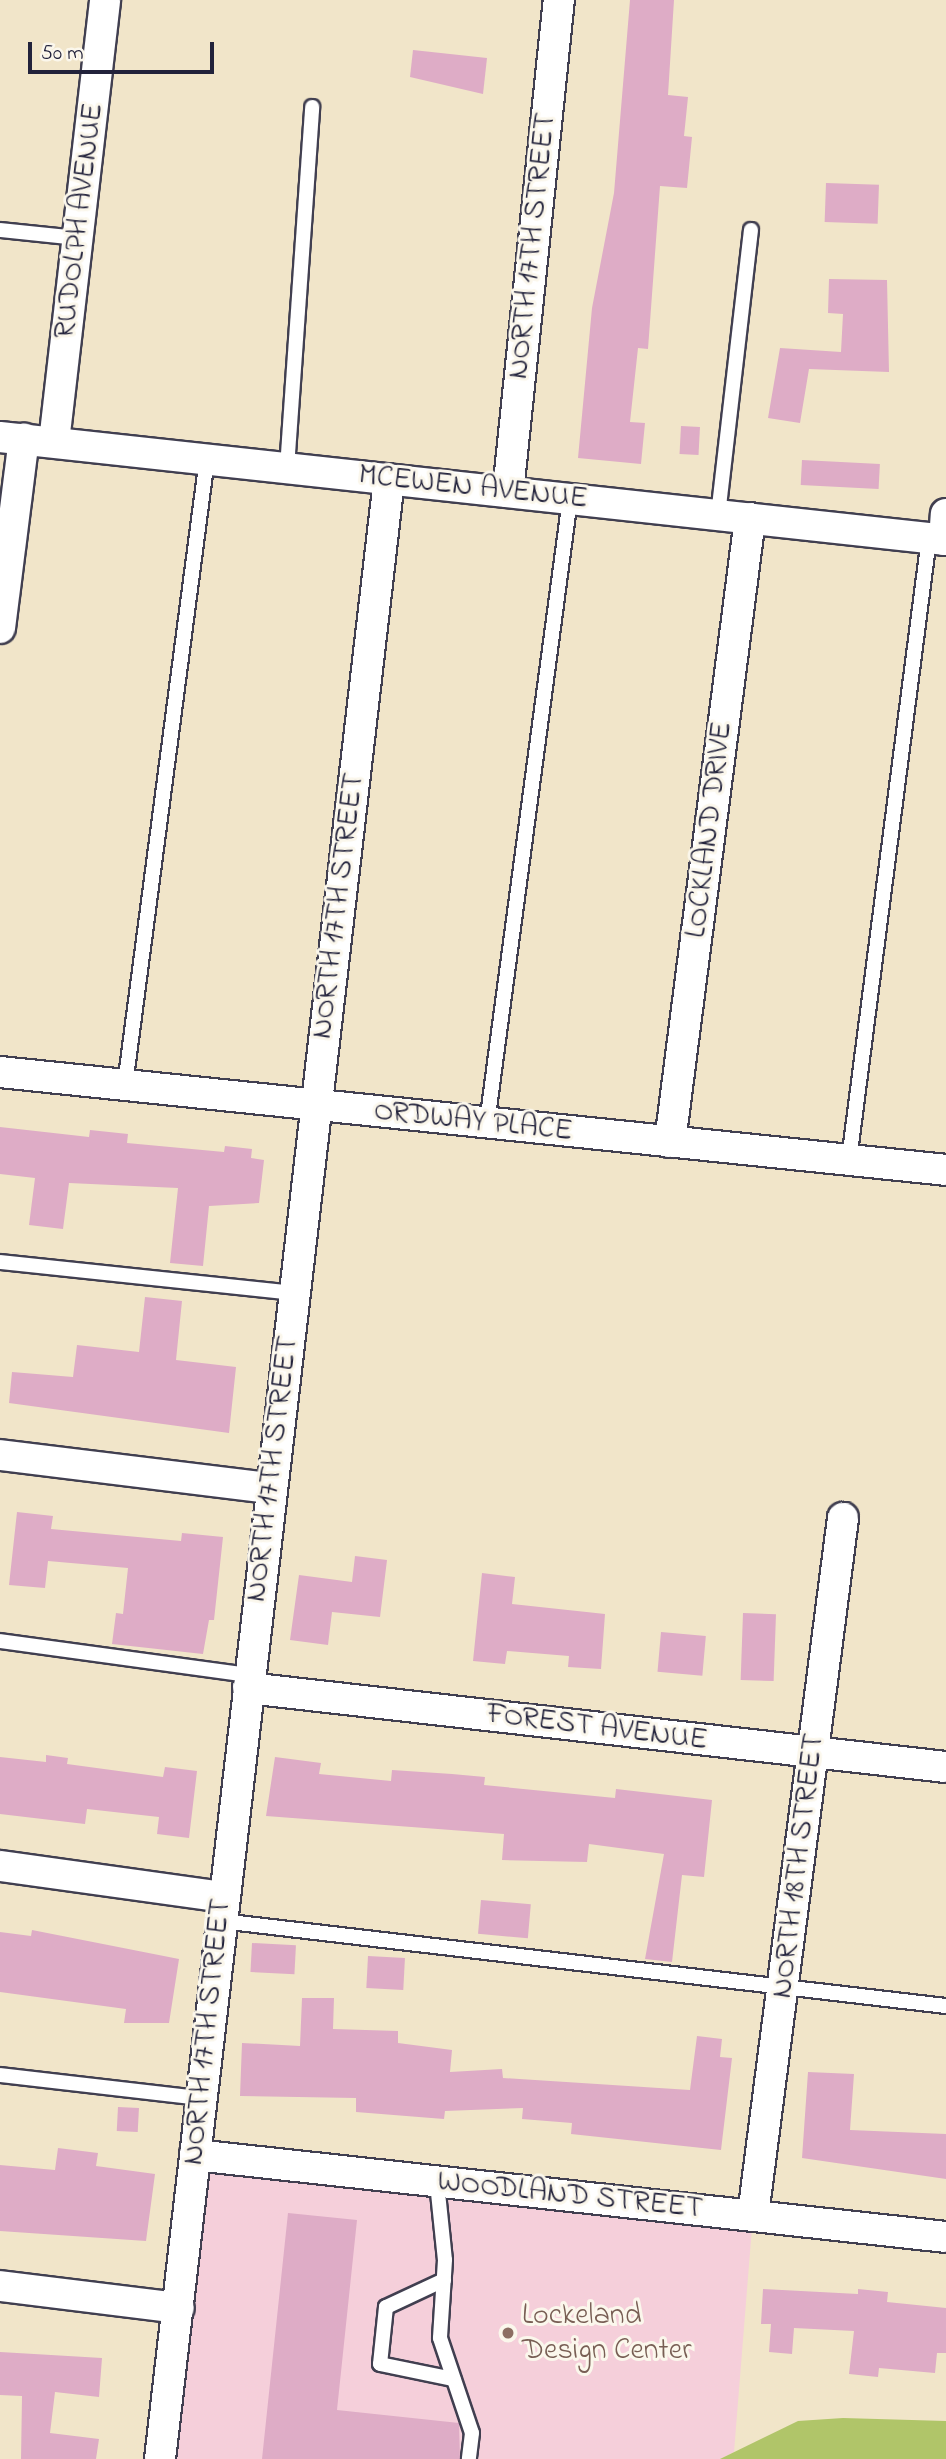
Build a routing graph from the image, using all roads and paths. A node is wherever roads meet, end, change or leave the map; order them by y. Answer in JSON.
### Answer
{"nodes":[{"id":1,"x":105,"y":0,"type":"edge"},
{"id":2,"x":559,"y":0,"type":"edge"},
{"id":3,"x":312,"y":107,"type":"dead end"},
{"id":4,"x":0,"y":230,"type":"edge"},
{"id":5,"x":751,"y":230,"type":"dead end"},
{"id":6,"x":78,"y":239,"type":"junction"},
{"id":7,"x":12,"y":438,"type":"edge"},
{"id":8,"x":54,"y":442,"type":"junction"},
{"id":9,"x":207,"y":459,"type":"junction"},
{"id":10,"x":288,"y":468,"type":"junction"},
{"id":11,"x":389,"y":479,"type":"junction"},
{"id":12,"x":508,"y":492,"type":"junction"},
{"id":13,"x":570,"y":499,"type":"junction"},
{"id":14,"x":718,"y":515,"type":"junction"},
{"id":15,"x":750,"y":518,"type":"junction"},
{"id":16,"x":941,"y":533,"type":"edge"},
{"id":17,"x":0,"y":628,"type":"edge"},
{"id":18,"x":0,"y":1072,"type":"edge"},
{"id":19,"x":125,"y":1085,"type":"junction"},
{"id":20,"x":316,"y":1105,"type":"junction"},
{"id":21,"x":487,"y":1123,"type":"junction"},
{"id":22,"x":670,"y":1142,"type":"junction"},
{"id":23,"x":849,"y":1160,"type":"junction"},
{"id":24,"x":946,"y":1170,"type":"edge"},
{"id":25,"x":0,"y":1262,"type":"edge"},
{"id":26,"x":294,"y":1293,"type":"junction"},
{"id":27,"x":0,"y":1454,"type":"edge"},
{"id":28,"x":269,"y":1488,"type":"junction"},
{"id":29,"x":842,"y":1518,"type":"dead end"},
{"id":30,"x":0,"y":1641,"type":"edge"},
{"id":31,"x":248,"y":1682,"type":"junction"},
{"id":32,"x":815,"y":1753,"type":"junction"},
{"id":33,"x":946,"y":1767,"type":"edge"},
{"id":34,"x":0,"y":1866,"type":"edge"},
{"id":35,"x":222,"y":1909,"type":"junction"},
{"id":36,"x":784,"y":1983,"type":"junction"},
{"id":37,"x":946,"y":2006,"type":"edge"},
{"id":38,"x":0,"y":2075,"type":"edge"},
{"id":39,"x":200,"y":2098,"type":"junction"},
{"id":40,"x":195,"y":2155,"type":"junction"},
{"id":41,"x":438,"y":2183,"type":"junction"},
{"id":42,"x":753,"y":2215,"type":"junction"},
{"id":43,"x":946,"y":2237,"type":"edge"},
{"id":44,"x":444,"y":2280,"type":"junction"},
{"id":45,"x":0,"y":2286,"type":"edge"},
{"id":46,"x":179,"y":2308,"type":"junction"},
{"id":47,"x":453,"y":2379,"type":"junction"},
{"id":48,"x":160,"y":2459,"type":"edge"},
{"id":49,"x":469,"y":2459,"type":"edge"}],
"edges":[{"from":1,"to":6,"type":"street","name":"RUDOLPH AVENUE"},
{"from":2,"to":12,"type":"street","name":"NORTH 17TH STREET"},
{"from":3,"to":10,"type":"lane"},
{"from":4,"to":6,"type":"lane"},
{"from":5,"to":14,"type":"lane"},
{"from":6,"to":8,"type":"street","name":"RUDOLPH AVENUE"},
{"from":7,"to":8,"type":"street","name":"MCEWEN AVENUE"},
{"from":7,"to":17,"type":"street"},
{"from":8,"to":9,"type":"street","name":"MCEWEN AVENUE"},
{"from":9,"to":10,"type":"street","name":"MCEWEN AVENUE"},
{"from":9,"to":19,"type":"lane"},
{"from":10,"to":11,"type":"street","name":"MCEWEN AVENUE"},
{"from":11,"to":12,"type":"street","name":"MCEWEN AVENUE"},
{"from":11,"to":20,"type":"street","name":"NORTH 17TH STREET"},
{"from":12,"to":13,"type":"street","name":"MCEWEN AVENUE"},
{"from":13,"to":14,"type":"street","name":"MCEWEN AVENUE"},
{"from":13,"to":21,"type":"lane"},
{"from":14,"to":15,"type":"street","name":"MCEWEN AVENUE"},
{"from":15,"to":16,"type":"street","name":"MCEWEN AVENUE"},
{"from":15,"to":22,"type":"street","name":"LOCKLAND DRIVE"},
{"from":16,"to":23,"type":"lane"},
{"from":18,"to":19,"type":"street","name":"ORDWAY PLACE"},
{"from":19,"to":20,"type":"street","name":"ORDWAY PLACE"},
{"from":20,"to":21,"type":"street","name":"ORDWAY PLACE"},
{"from":20,"to":26,"type":"street","name":"NORTH 17TH STREET"},
{"from":21,"to":22,"type":"street","name":"ORDWAY PLACE"},
{"from":22,"to":23,"type":"street","name":"ORDWAY PLACE"},
{"from":23,"to":24,"type":"street","name":"ORDWAY PLACE"},
{"from":25,"to":26,"type":"lane"},
{"from":26,"to":28,"type":"street","name":"NORTH 17TH STREET"},
{"from":27,"to":28,"type":"street"},
{"from":28,"to":31,"type":"street","name":"NORTH 17TH STREET"},
{"from":29,"to":32,"type":"street","name":"NORTH 18TH STREET"},
{"from":30,"to":31,"type":"lane"},
{"from":31,"to":32,"type":"street","name":"FOREST AVENUE"},
{"from":31,"to":35,"type":"street","name":"NORTH 17TH STREET"},
{"from":32,"to":33,"type":"street","name":"FOREST AVENUE"},
{"from":32,"to":36,"type":"street","name":"NORTH 18TH STREET"},
{"from":34,"to":35,"type":"street"},
{"from":35,"to":36,"type":"lane"},
{"from":35,"to":39,"type":"street","name":"NORTH 17TH STREET"},
{"from":36,"to":37,"type":"lane"},
{"from":36,"to":42,"type":"street","name":"NORTH 18TH STREET"},
{"from":38,"to":39,"type":"lane"},
{"from":39,"to":40,"type":"street","name":"NORTH 17TH STREET"},
{"from":40,"to":41,"type":"street","name":"WOODLAND STREET"},
{"from":40,"to":46,"type":"street","name":"NORTH 17TH STREET"},
{"from":41,"to":42,"type":"street","name":"WOODLAND STREET"},
{"from":41,"to":44,"type":"lane"},
{"from":42,"to":43,"type":"street","name":"WOODLAND STREET"},
{"from":44,"to":47,"type":"lane"},
{"from":44,"to":47,"type":"lane"},
{"from":45,"to":46,"type":"street"},
{"from":46,"to":48,"type":"street","name":"NORTH 17TH STREET"},
{"from":47,"to":49,"type":"lane"}]}
